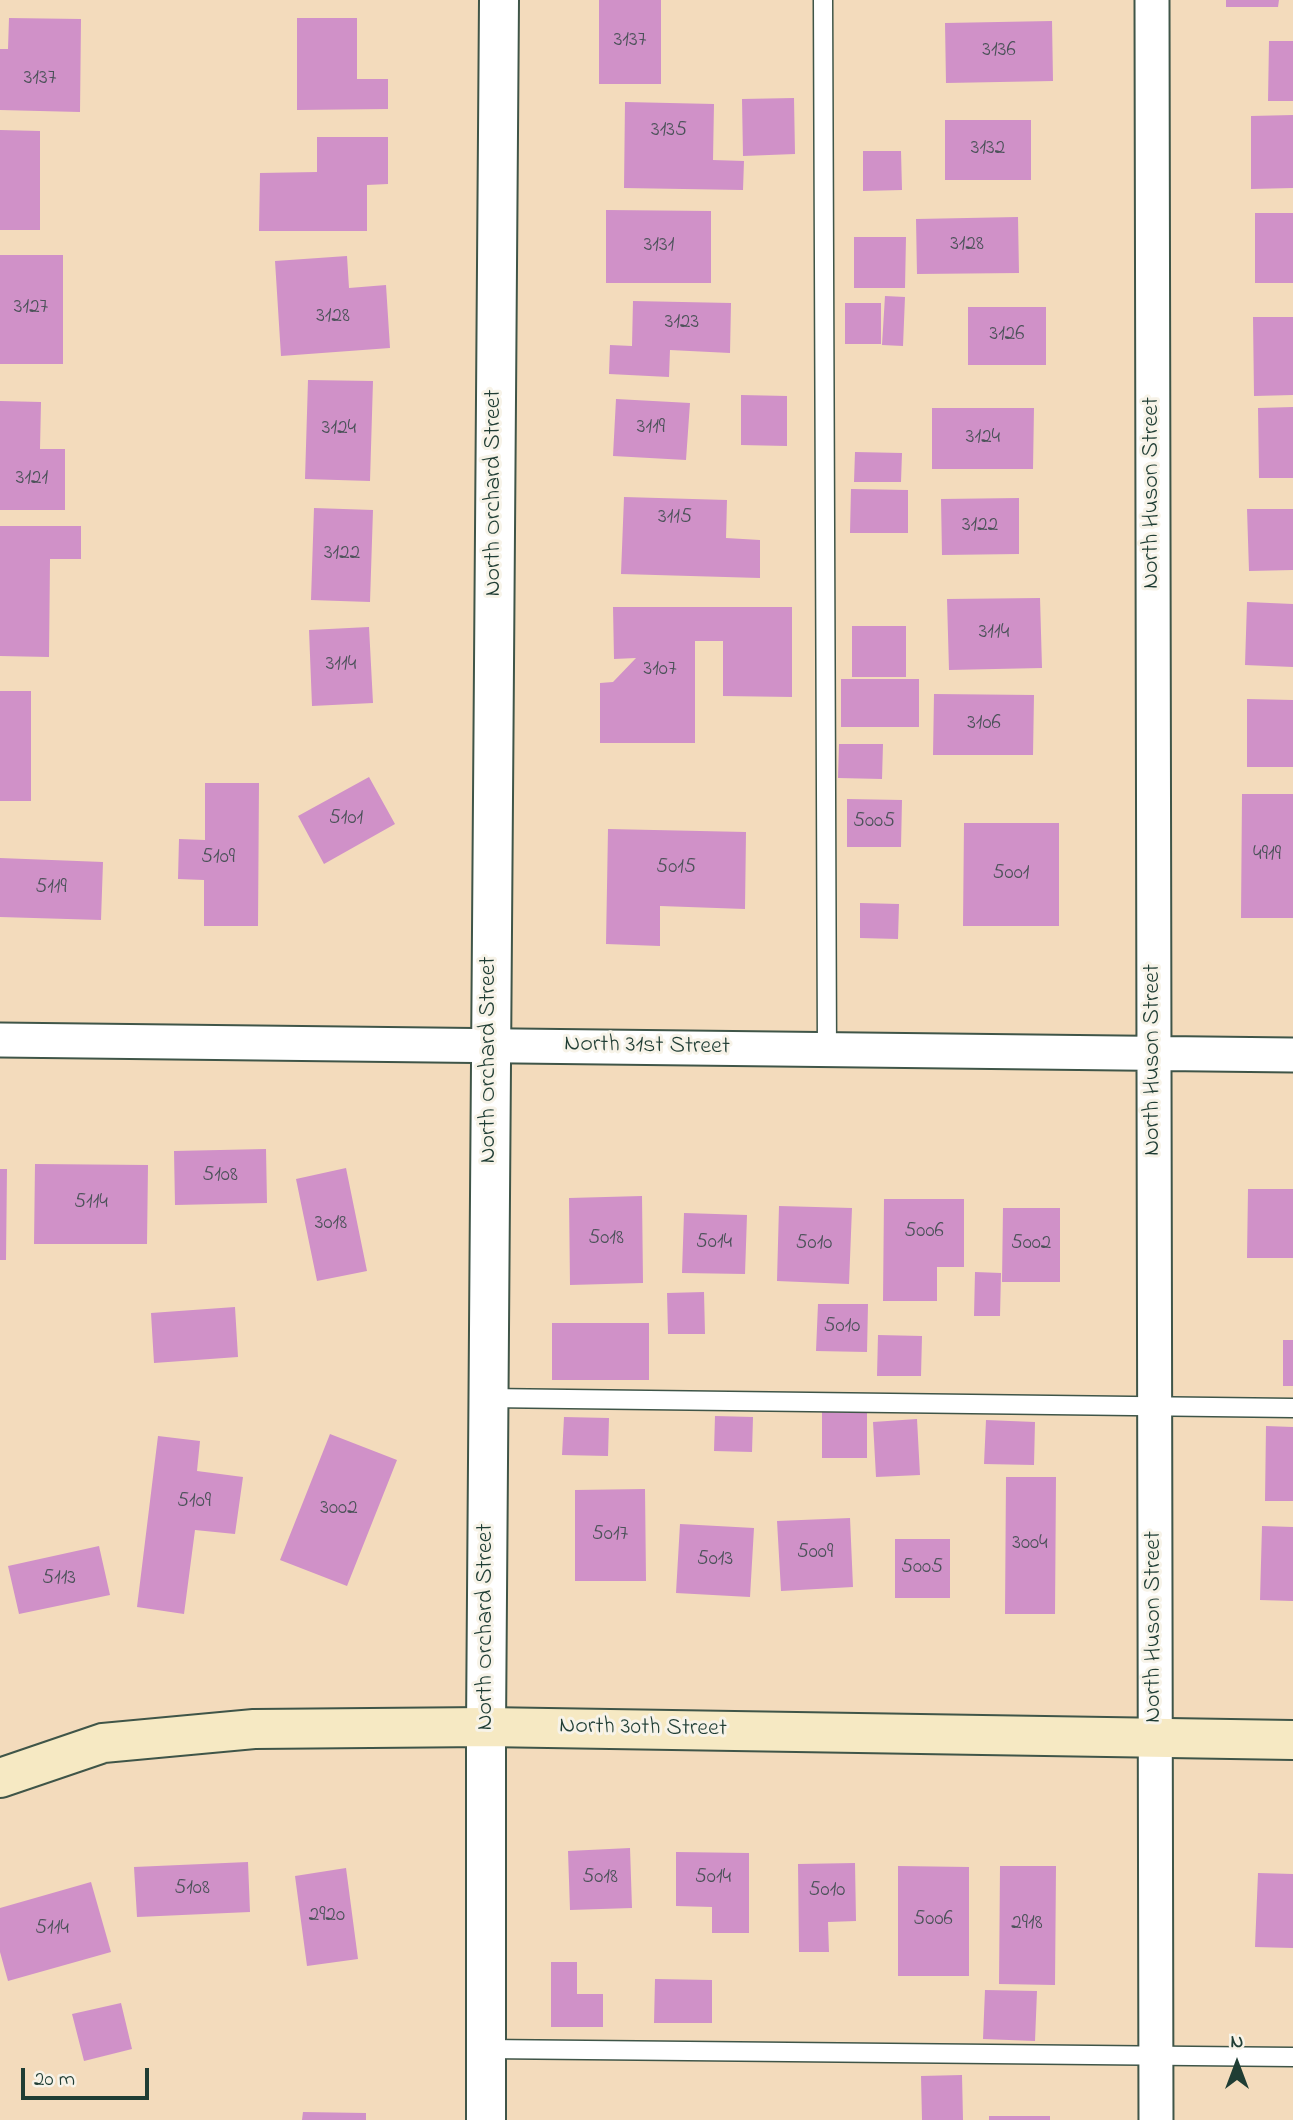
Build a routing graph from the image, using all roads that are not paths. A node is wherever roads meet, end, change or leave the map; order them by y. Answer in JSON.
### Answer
{"nodes":[{"id":1,"x":499,"y":0,"type":"edge"},
{"id":2,"x":824,"y":0,"type":"edge"},
{"id":3,"x":1152,"y":0,"type":"edge"},
{"id":4,"x":0,"y":1040,"type":"edge"},
{"id":5,"x":490,"y":1045,"type":"junction"},
{"id":6,"x":827,"y":1049,"type":"junction"},
{"id":7,"x":1154,"y":1053,"type":"junction"},
{"id":8,"x":1293,"y":1055,"type":"edge"},
{"id":9,"x":488,"y":1398,"type":"junction"},
{"id":10,"x":1154,"y":1407,"type":"junction"},
{"id":11,"x":1293,"y":1408,"type":"edge"},
{"id":12,"x":486,"y":1727,"type":"junction"},
{"id":13,"x":1155,"y":1739,"type":"junction"},
{"id":14,"x":1293,"y":1740,"type":"edge"},
{"id":15,"x":0,"y":1777,"type":"edge"},
{"id":16,"x":486,"y":2049,"type":"junction"},
{"id":17,"x":1156,"y":2056,"type":"junction"},
{"id":18,"x":1293,"y":2057,"type":"edge"},
{"id":19,"x":486,"y":2120,"type":"edge"},
{"id":20,"x":1156,"y":2120,"type":"edge"}],
"edges":[{"from":1,"to":5,"type":"street","name":"North Orchard Street"},
{"from":2,"to":6,"type":"lane"},
{"from":3,"to":7,"type":"street","name":"North Huson Street"},
{"from":4,"to":5,"type":"street","name":"North 31st Street"},
{"from":5,"to":6,"type":"street","name":"North 31st Street"},
{"from":5,"to":9,"type":"street","name":"North Orchard Street"},
{"from":6,"to":7,"type":"street","name":"North 31st Street"},
{"from":7,"to":8,"type":"street","name":"North 31st Street"},
{"from":7,"to":10,"type":"street","name":"North Huson Street"},
{"from":9,"to":10,"type":"lane"},
{"from":9,"to":12,"type":"street","name":"North Orchard Street"},
{"from":10,"to":11,"type":"lane"},
{"from":10,"to":13,"type":"street","name":"North Huson Street"},
{"from":12,"to":13,"type":"main road","name":"North 30th Street"},
{"from":12,"to":15,"type":"main road","name":"North 30th Street"},
{"from":12,"to":16,"type":"street","name":"North Orchard Street"},
{"from":13,"to":14,"type":"main road","name":"North 30th Street"},
{"from":13,"to":17,"type":"street","name":"North Huson Street"},
{"from":16,"to":17,"type":"lane"},
{"from":16,"to":19,"type":"street","name":"North Orchard Street"},
{"from":17,"to":18,"type":"lane"},
{"from":17,"to":20,"type":"street","name":"North Huson Street"}]}
